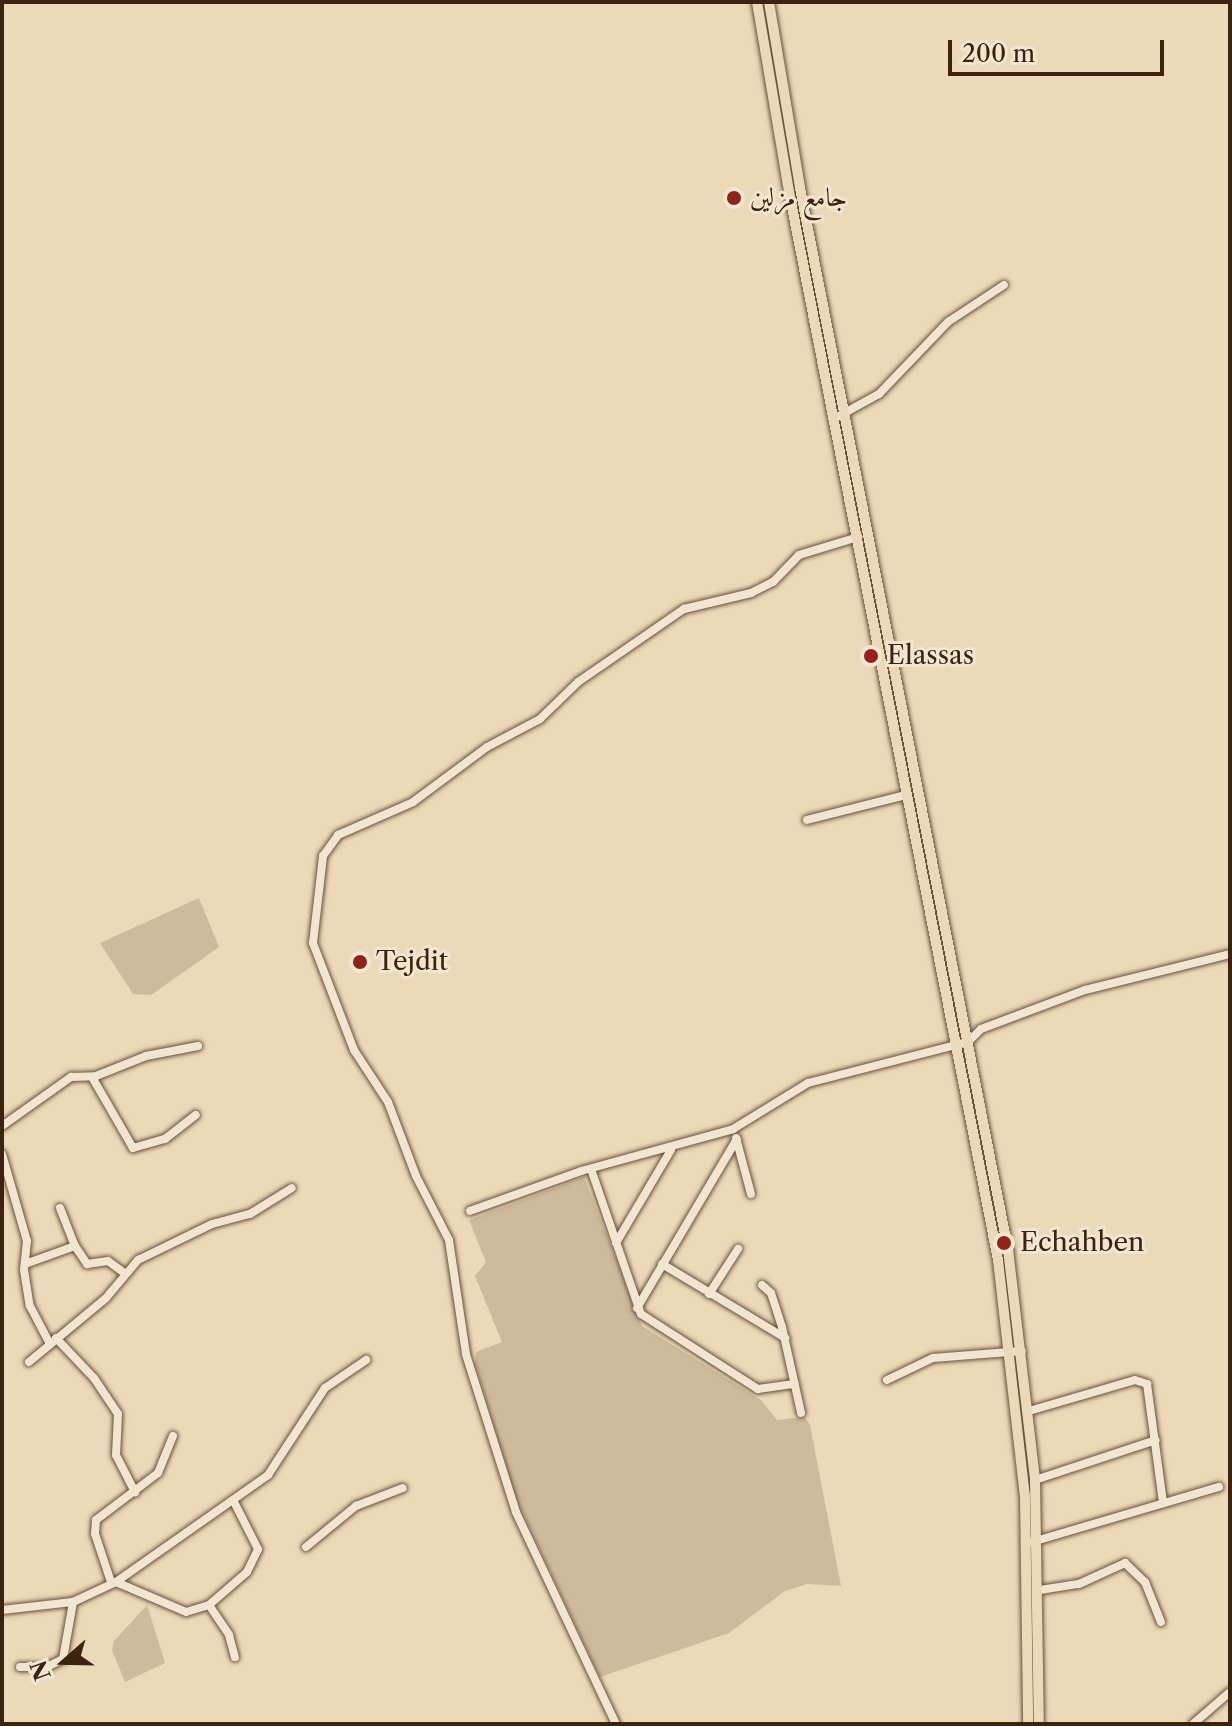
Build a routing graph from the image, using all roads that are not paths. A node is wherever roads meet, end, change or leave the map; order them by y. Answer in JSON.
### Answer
{"nodes":[{"id":1,"x":757,"y":2,"type":"edge"},
{"id":2,"x":769,"y":2,"type":"edge"},
{"id":3,"x":770,"y":56,"type":"junction"},
{"id":4,"x":1004,"y":285,"type":"dead end"},
{"id":5,"x":840,"y":415,"type":"junction"},
{"id":6,"x":858,"y":537,"type":"junction"},
{"id":7,"x":902,"y":740,"type":"junction"},
{"id":8,"x":906,"y":795,"type":"junction"},
{"id":9,"x":807,"y":820,"type":"dead end"},
{"id":10,"x":1230,"y":954,"type":"edge"},
{"id":11,"x":964,"y":1020,"type":"junction"},
{"id":12,"x":981,"y":1029,"type":"junction"},
{"id":13,"x":955,"y":1032,"type":"junction"},
{"id":14,"x":963,"y":1043,"type":"junction"},
{"id":15,"x":198,"y":1046,"type":"dead end"},
{"id":16,"x":943,"y":1047,"type":"junction"},
{"id":17,"x":960,"y":1058,"type":"junction"},
{"id":18,"x":92,"y":1077,"type":"junction"},
{"id":19,"x":196,"y":1115,"type":"dead end"},
{"id":20,"x":2,"y":1126,"type":"edge"},
{"id":21,"x":733,"y":1129,"type":"junction"},
{"id":22,"x":737,"y":1139,"type":"junction"},
{"id":23,"x":672,"y":1150,"type":"junction"},
{"id":24,"x":2,"y":1154,"type":"edge"},
{"id":25,"x":591,"y":1169,"type":"junction"},
{"id":26,"x":292,"y":1188,"type":"dead end"},
{"id":27,"x":751,"y":1194,"type":"dead end"},
{"id":28,"x":60,"y":1208,"type":"dead end"},
{"id":29,"x":470,"y":1211,"type":"dead end"},
{"id":30,"x":997,"y":1221,"type":"junction"},
{"id":31,"x":616,"y":1243,"type":"junction"},
{"id":32,"x":75,"y":1246,"type":"junction"},
{"id":33,"x":738,"y":1249,"type":"dead end"},
{"id":34,"x":25,"y":1264,"type":"junction"},
{"id":35,"x":662,"y":1264,"type":"junction"},
{"id":36,"x":123,"y":1272,"type":"junction"},
{"id":37,"x":762,"y":1285,"type":"dead end"},
{"id":38,"x":709,"y":1294,"type":"junction"},
{"id":39,"x":637,"y":1308,"type":"junction"},
{"id":40,"x":785,"y":1338,"type":"junction"},
{"id":41,"x":52,"y":1340,"type":"junction"},
{"id":42,"x":1017,"y":1352,"type":"junction"},
{"id":43,"x":366,"y":1360,"type":"dead end"},
{"id":44,"x":29,"y":1362,"type":"dead end"},
{"id":45,"x":887,"y":1380,"type":"dead end"},
{"id":46,"x":795,"y":1384,"type":"junction"},
{"id":47,"x":1029,"y":1411,"type":"junction"},
{"id":48,"x":801,"y":1413,"type":"dead end"},
{"id":49,"x":173,"y":1436,"type":"dead end"},
{"id":50,"x":1156,"y":1440,"type":"junction"},
{"id":51,"x":1035,"y":1480,"type":"junction"},
{"id":52,"x":1219,"y":1487,"type":"dead end"},
{"id":53,"x":403,"y":1488,"type":"dead end"},
{"id":54,"x":135,"y":1492,"type":"junction"},
{"id":55,"x":233,"y":1500,"type":"junction"},
{"id":56,"x":1163,"y":1503,"type":"junction"},
{"id":57,"x":1033,"y":1542,"type":"junction"},
{"id":58,"x":306,"y":1547,"type":"dead end"},
{"id":59,"x":114,"y":1582,"type":"junction"},
{"id":60,"x":1040,"y":1590,"type":"junction"},
{"id":61,"x":73,"y":1602,"type":"junction"},
{"id":62,"x":209,"y":1605,"type":"junction"},
{"id":63,"x":2,"y":1610,"type":"edge"},
{"id":64,"x":1161,"y":1622,"type":"dead end"},
{"id":65,"x":235,"y":1657,"type":"dead end"},
{"id":66,"x":20,"y":1667,"type":"dead end"},
{"id":67,"x":1230,"y":1692,"type":"edge"},
{"id":68,"x":616,"y":1724,"type":"edge"},
{"id":69,"x":1028,"y":1724,"type":"edge"},
{"id":70,"x":1039,"y":1724,"type":"edge"},
{"id":71,"x":1193,"y":1724,"type":"edge"}],
"edges":[{"from":1,"to":3,"type":"main road"},
{"from":2,"to":3,"type":"main road"},
{"from":3,"to":5,"type":"main road"},
{"from":4,"to":5,"type":"street"},
{"from":5,"to":6,"type":"main road"},
{"from":5,"to":7,"type":"main road"},
{"from":6,"to":7,"type":"main road"},
{"from":6,"to":68,"type":"street"},
{"from":7,"to":8,"type":"main road"},
{"from":7,"to":11,"type":"main road"},
{"from":8,"to":9,"type":"street"},
{"from":8,"to":13,"type":"main road"},
{"from":10,"to":12,"type":"street"},
{"from":11,"to":12,"type":"street"},
{"from":11,"to":14,"type":"main road"},
{"from":12,"to":14,"type":"street"},
{"from":13,"to":14,"type":"main road"},
{"from":13,"to":16,"type":"street"},
{"from":14,"to":16,"type":"street"},
{"from":14,"to":17,"type":"main road"},
{"from":14,"to":30,"type":"main road"},
{"from":15,"to":18,"type":"street"},
{"from":16,"to":17,"type":"street"},
{"from":16,"to":21,"type":"street"},
{"from":17,"to":30,"type":"main road"},
{"from":18,"to":19,"type":"street"},
{"from":18,"to":20,"type":"street"},
{"from":21,"to":22,"type":"street"},
{"from":21,"to":23,"type":"street"},
{"from":22,"to":27,"type":"street"},
{"from":22,"to":35,"type":"street"},
{"from":23,"to":25,"type":"street"},
{"from":23,"to":31,"type":"street"},
{"from":24,"to":34,"type":"street"},
{"from":25,"to":29,"type":"street"},
{"from":25,"to":31,"type":"street"},
{"from":26,"to":36,"type":"street"},
{"from":28,"to":32,"type":"street"},
{"from":30,"to":42,"type":"main road"},
{"from":31,"to":39,"type":"street"},
{"from":32,"to":34,"type":"street"},
{"from":32,"to":36,"type":"street"},
{"from":33,"to":38,"type":"street"},
{"from":34,"to":41,"type":"street"},
{"from":35,"to":38,"type":"street"},
{"from":35,"to":39,"type":"street"},
{"from":36,"to":41,"type":"street"},
{"from":37,"to":40,"type":"street"},
{"from":38,"to":40,"type":"street"},
{"from":39,"to":46,"type":"street"},
{"from":40,"to":46,"type":"street"},
{"from":41,"to":44,"type":"street"},
{"from":41,"to":54,"type":"street"},
{"from":42,"to":45,"type":"street"},
{"from":42,"to":47,"type":"main road"},
{"from":42,"to":57,"type":"main road"},
{"from":43,"to":55,"type":"street"},
{"from":46,"to":48,"type":"street"},
{"from":47,"to":50,"type":"street"},
{"from":47,"to":51,"type":"main road"},
{"from":49,"to":54,"type":"street"},
{"from":50,"to":51,"type":"street"},
{"from":50,"to":56,"type":"street"},
{"from":51,"to":57,"type":"main road"},
{"from":52,"to":56,"type":"street"},
{"from":53,"to":58,"type":"street"},
{"from":54,"to":59,"type":"street"},
{"from":55,"to":59,"type":"street"},
{"from":55,"to":62,"type":"street"},
{"from":56,"to":57,"type":"street"},
{"from":57,"to":60,"type":"main road"},
{"from":57,"to":69,"type":"main road"},
{"from":59,"to":61,"type":"street"},
{"from":59,"to":62,"type":"street"},
{"from":60,"to":64,"type":"street"},
{"from":60,"to":70,"type":"main road"},
{"from":61,"to":63,"type":"street"},
{"from":61,"to":66,"type":"street"},
{"from":62,"to":65,"type":"street"},
{"from":67,"to":71,"type":"street"}]}
